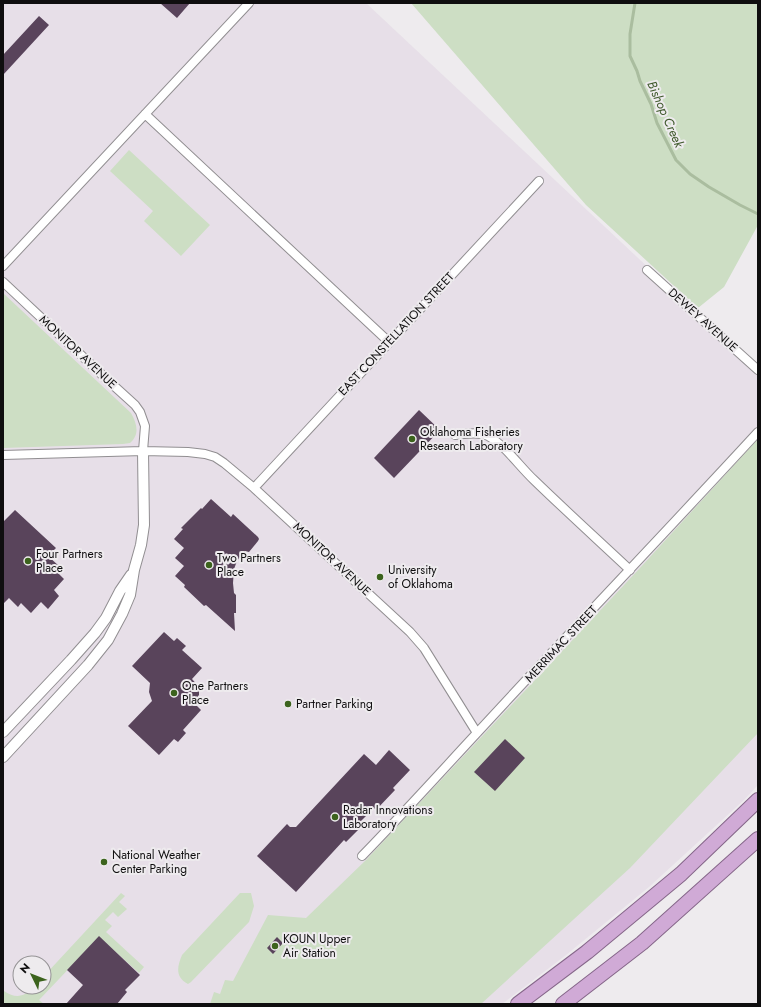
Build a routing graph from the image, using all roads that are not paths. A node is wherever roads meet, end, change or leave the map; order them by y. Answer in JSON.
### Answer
{"nodes":[{"id":1,"x":249,"y":3,"type":"edge"},
{"id":2,"x":145,"y":114,"type":"junction"},
{"id":3,"x":539,"y":181,"type":"dead end"},
{"id":4,"x":3,"y":266,"type":"edge"},
{"id":5,"x":648,"y":270,"type":"dead end"},
{"id":6,"x":3,"y":282,"type":"edge"},
{"id":7,"x":389,"y":342,"type":"junction"},
{"id":8,"x":758,"y":370,"type":"edge"},
{"id":9,"x":758,"y":432,"type":"edge"},
{"id":10,"x":455,"y":435,"type":"dead end"},
{"id":11,"x":143,"y":451,"type":"junction"},
{"id":12,"x":3,"y":455,"type":"edge"},
{"id":13,"x":254,"y":488,"type":"junction"},
{"id":14,"x":134,"y":570,"type":"junction"},
{"id":15,"x":630,"y":570,"type":"junction"},
{"id":16,"x":3,"y":732,"type":"edge"},
{"id":17,"x":476,"y":733,"type":"junction"},
{"id":18,"x":3,"y":757,"type":"edge"},
{"id":19,"x":758,"y":800,"type":"edge"},
{"id":20,"x":758,"y":839,"type":"edge"},
{"id":21,"x":362,"y":856,"type":"dead end"},
{"id":22,"x":518,"y":1004,"type":"edge"},
{"id":23,"x":564,"y":1004,"type":"edge"}],
"edges":[{"from":1,"to":2,"type":"street"},
{"from":2,"to":4,"type":"street"},
{"from":2,"to":7,"type":"street"},
{"from":3,"to":7,"type":"street","name":"EAST CONSTELLATION STREET"},
{"from":5,"to":8,"type":"street","name":"DEWEY AVENUE"},
{"from":6,"to":11,"type":"street","name":"MONITOR AVENUE"},
{"from":7,"to":13,"type":"street","name":"EAST CONSTELLATION STREET"},
{"from":9,"to":15,"type":"street","name":"MERRIMAC STREET"},
{"from":10,"to":15,"type":"street"},
{"from":11,"to":12,"type":"street","name":"MONITOR AVENUE"},
{"from":11,"to":13,"type":"street","name":"MONITOR AVENUE"},
{"from":11,"to":14,"type":"street"},
{"from":13,"to":17,"type":"street","name":"MONITOR AVENUE"},
{"from":14,"to":16,"type":"street"},
{"from":14,"to":18,"type":"street"},
{"from":15,"to":17,"type":"street","name":"MERRIMAC STREET"},
{"from":17,"to":21,"type":"street","name":"MERRIMAC STREET"},
{"from":19,"to":22,"type":"highway"},
{"from":20,"to":23,"type":"highway"}]}
